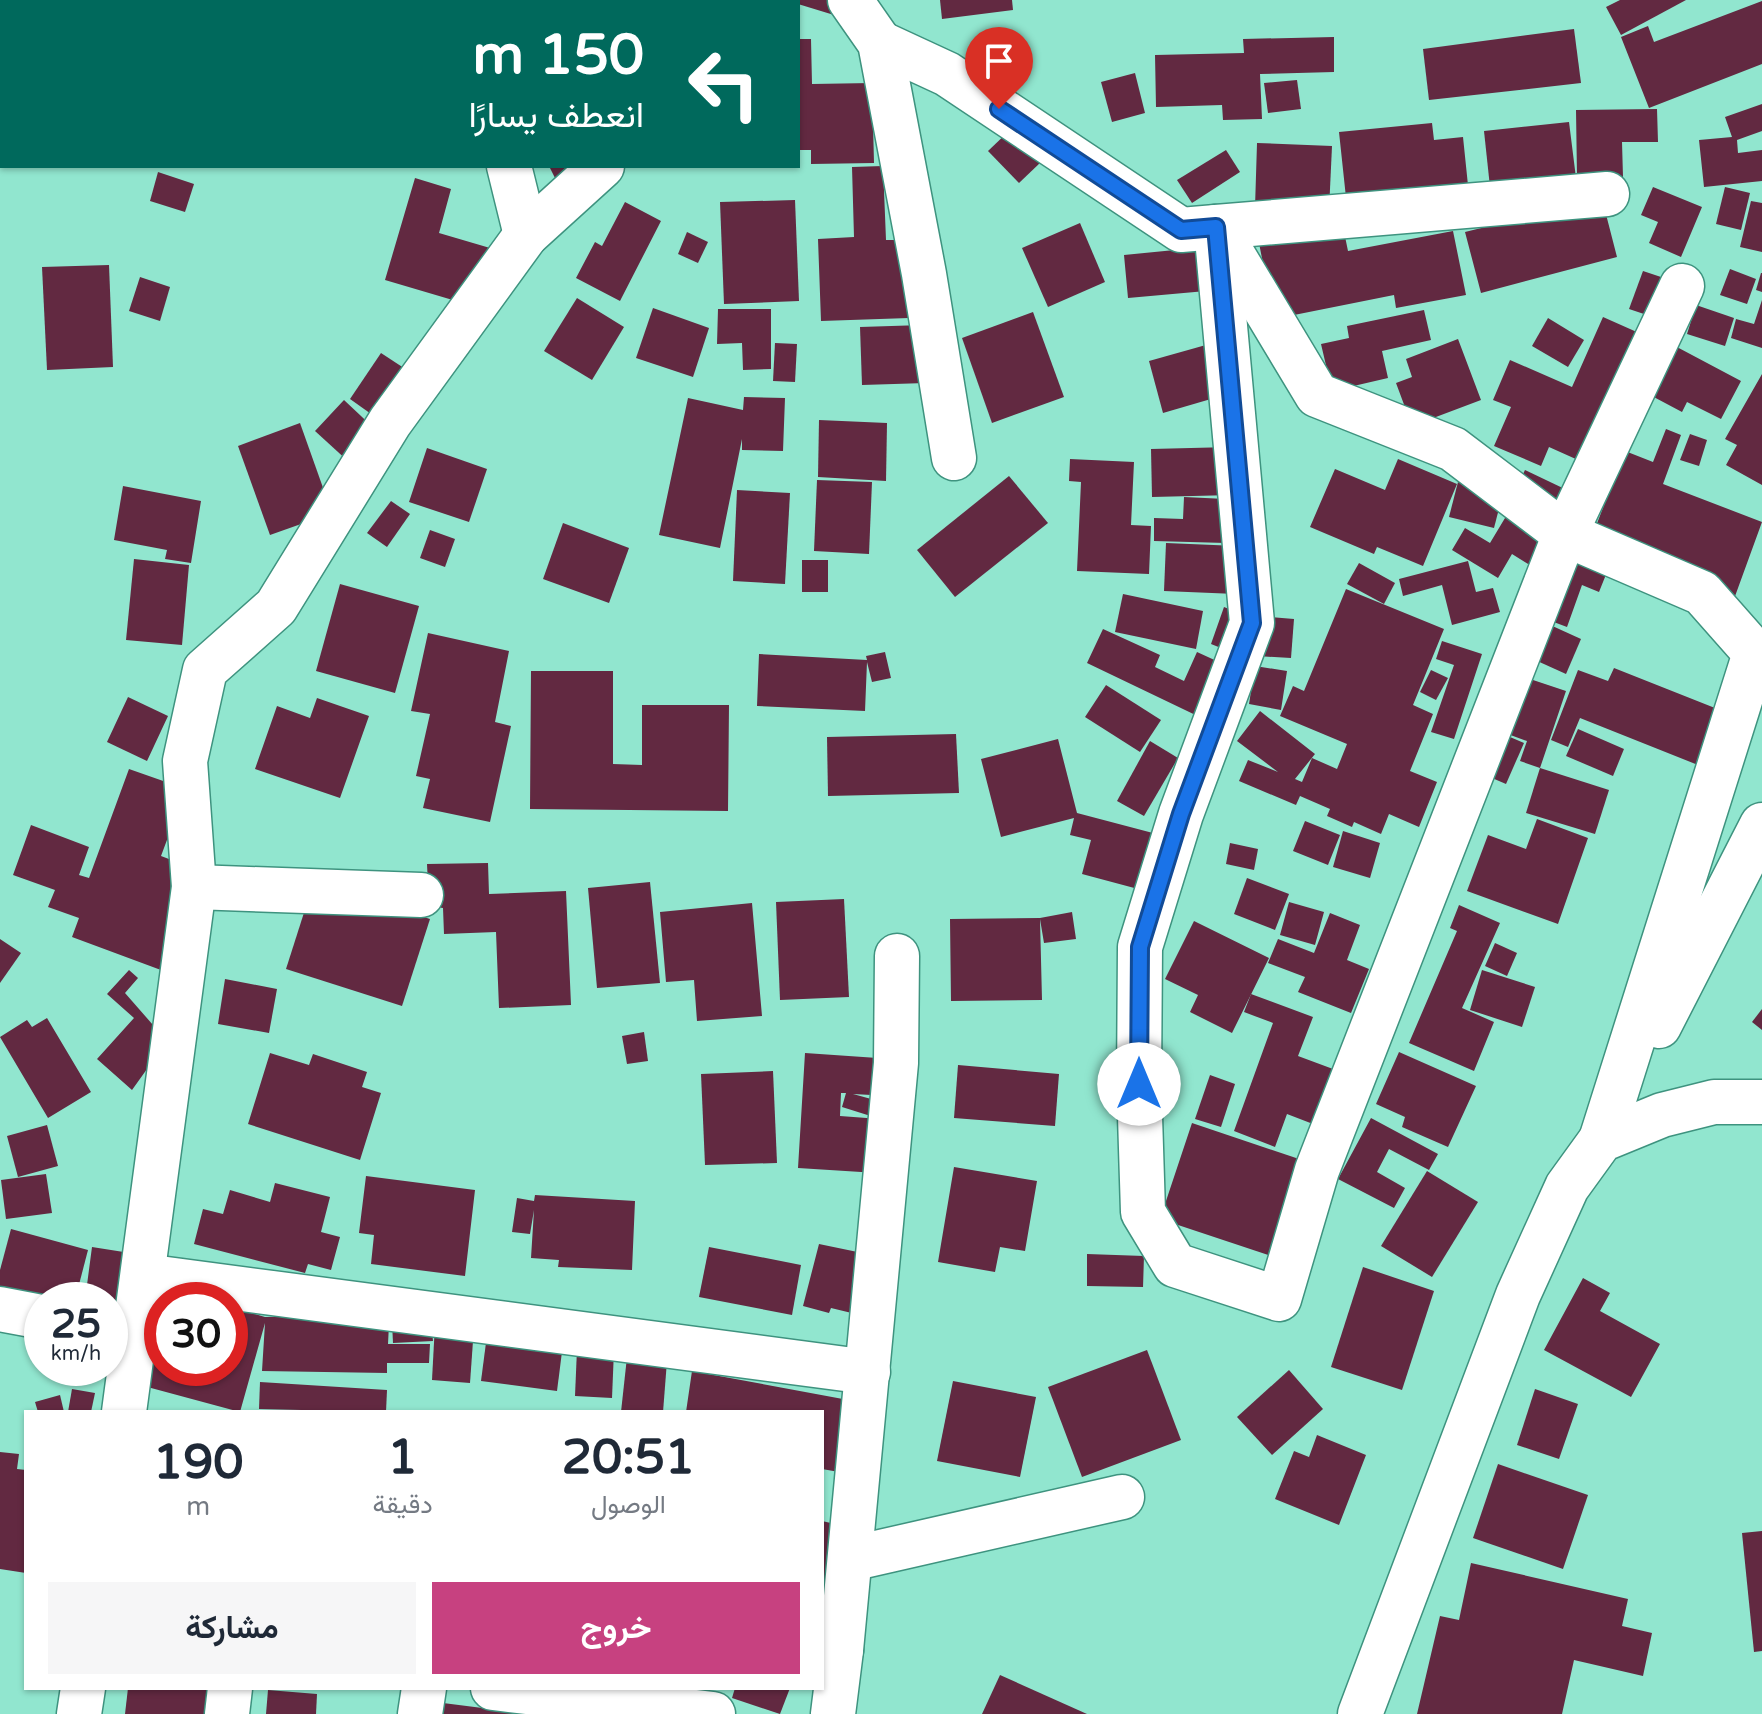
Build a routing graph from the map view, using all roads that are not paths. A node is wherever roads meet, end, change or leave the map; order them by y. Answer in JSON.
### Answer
{"nodes":[{"id":1,"x":850,"y":0,"type":"edge"},
{"id":2,"x":880,"y":43,"type":"junction"},
{"id":3,"x":509,"y":168,"type":"edge"},
{"id":4,"x":600,"y":168,"type":"edge"},
{"id":5,"x":1607,"y":194,"type":"dead end"},
{"id":6,"x":1216,"y":227,"type":"junction"},
{"id":7,"x":526,"y":235,"type":"junction"},
{"id":8,"x":1682,"y":286,"type":"dead end"},
{"id":9,"x":954,"y":458,"type":"dead end"},
{"id":10,"x":1565,"y":534,"type":"junction"},
{"id":11,"x":1762,"y":825,"type":"edge"},
{"id":12,"x":194,"y":887,"type":"junction"},
{"id":13,"x":421,"y":895,"type":"dead end"},
{"id":14,"x":897,"y":956,"type":"dead end"},
{"id":15,"x":1762,"y":1102,"type":"edge"},
{"id":16,"x":1601,"y":1140,"type":"junction"},
{"id":17,"x":144,"y":1276,"type":"junction"},
{"id":18,"x":0,"y":1309,"type":"edge"},
{"id":19,"x":24,"y":1314,"type":"edge"},
{"id":20,"x":128,"y":1317,"type":"edge"},
{"id":21,"x":868,"y":1372,"type":"junction"},
{"id":22,"x":123,"y":1386,"type":"edge"},
{"id":23,"x":124,"y":1410,"type":"edge"},
{"id":24,"x":1122,"y":1497,"type":"dead end"},
{"id":25,"x":839,"y":1503,"type":"edge"},
{"id":26,"x":850,"y":1559,"type":"junction"},
{"id":27,"x":831,"y":1649,"type":"edge"},
{"id":28,"x":83,"y":1690,"type":"edge"},
{"id":29,"x":230,"y":1690,"type":"edge"},
{"id":30,"x":424,"y":1690,"type":"edge"},
{"id":31,"x":511,"y":1690,"type":"edge"},
{"id":32,"x":609,"y":1701,"type":"edge"},
{"id":33,"x":79,"y":1714,"type":"edge"},
{"id":34,"x":227,"y":1714,"type":"edge"},
{"id":35,"x":420,"y":1714,"type":"edge"},
{"id":36,"x":713,"y":1714,"type":"edge"},
{"id":37,"x":833,"y":1714,"type":"edge"},
{"id":38,"x":1360,"y":1714,"type":"edge"}],
"edges":[{"from":1,"to":2,"type":"street"},
{"from":2,"to":6,"type":"street"},
{"from":2,"to":9,"type":"street"},
{"from":3,"to":7,"type":"street"},
{"from":4,"to":7,"type":"street"},
{"from":5,"to":6,"type":"street"},
{"from":6,"to":10,"type":"street"},
{"from":6,"to":10,"type":"street"},
{"from":7,"to":12,"type":"street"},
{"from":8,"to":10,"type":"street"},
{"from":10,"to":16,"type":"street"},
{"from":11,"to":16,"type":"street"},
{"from":12,"to":13,"type":"street"},
{"from":12,"to":17,"type":"street"},
{"from":14,"to":21,"type":"street"},
{"from":15,"to":16,"type":"street"},
{"from":16,"to":38,"type":"street"},
{"from":17,"to":20,"type":"street"},
{"from":17,"to":21,"type":"street"},
{"from":18,"to":19,"type":"street"},
{"from":21,"to":25,"type":"street"},
{"from":22,"to":23,"type":"street"},
{"from":24,"to":26,"type":"street"},
{"from":25,"to":26,"type":"street"},
{"from":26,"to":27,"type":"street"},
{"from":27,"to":37,"type":"street"},
{"from":28,"to":33,"type":"street"},
{"from":29,"to":34,"type":"street"},
{"from":30,"to":35,"type":"street"},
{"from":31,"to":32,"type":"street"},
{"from":32,"to":36,"type":"street"}]}
